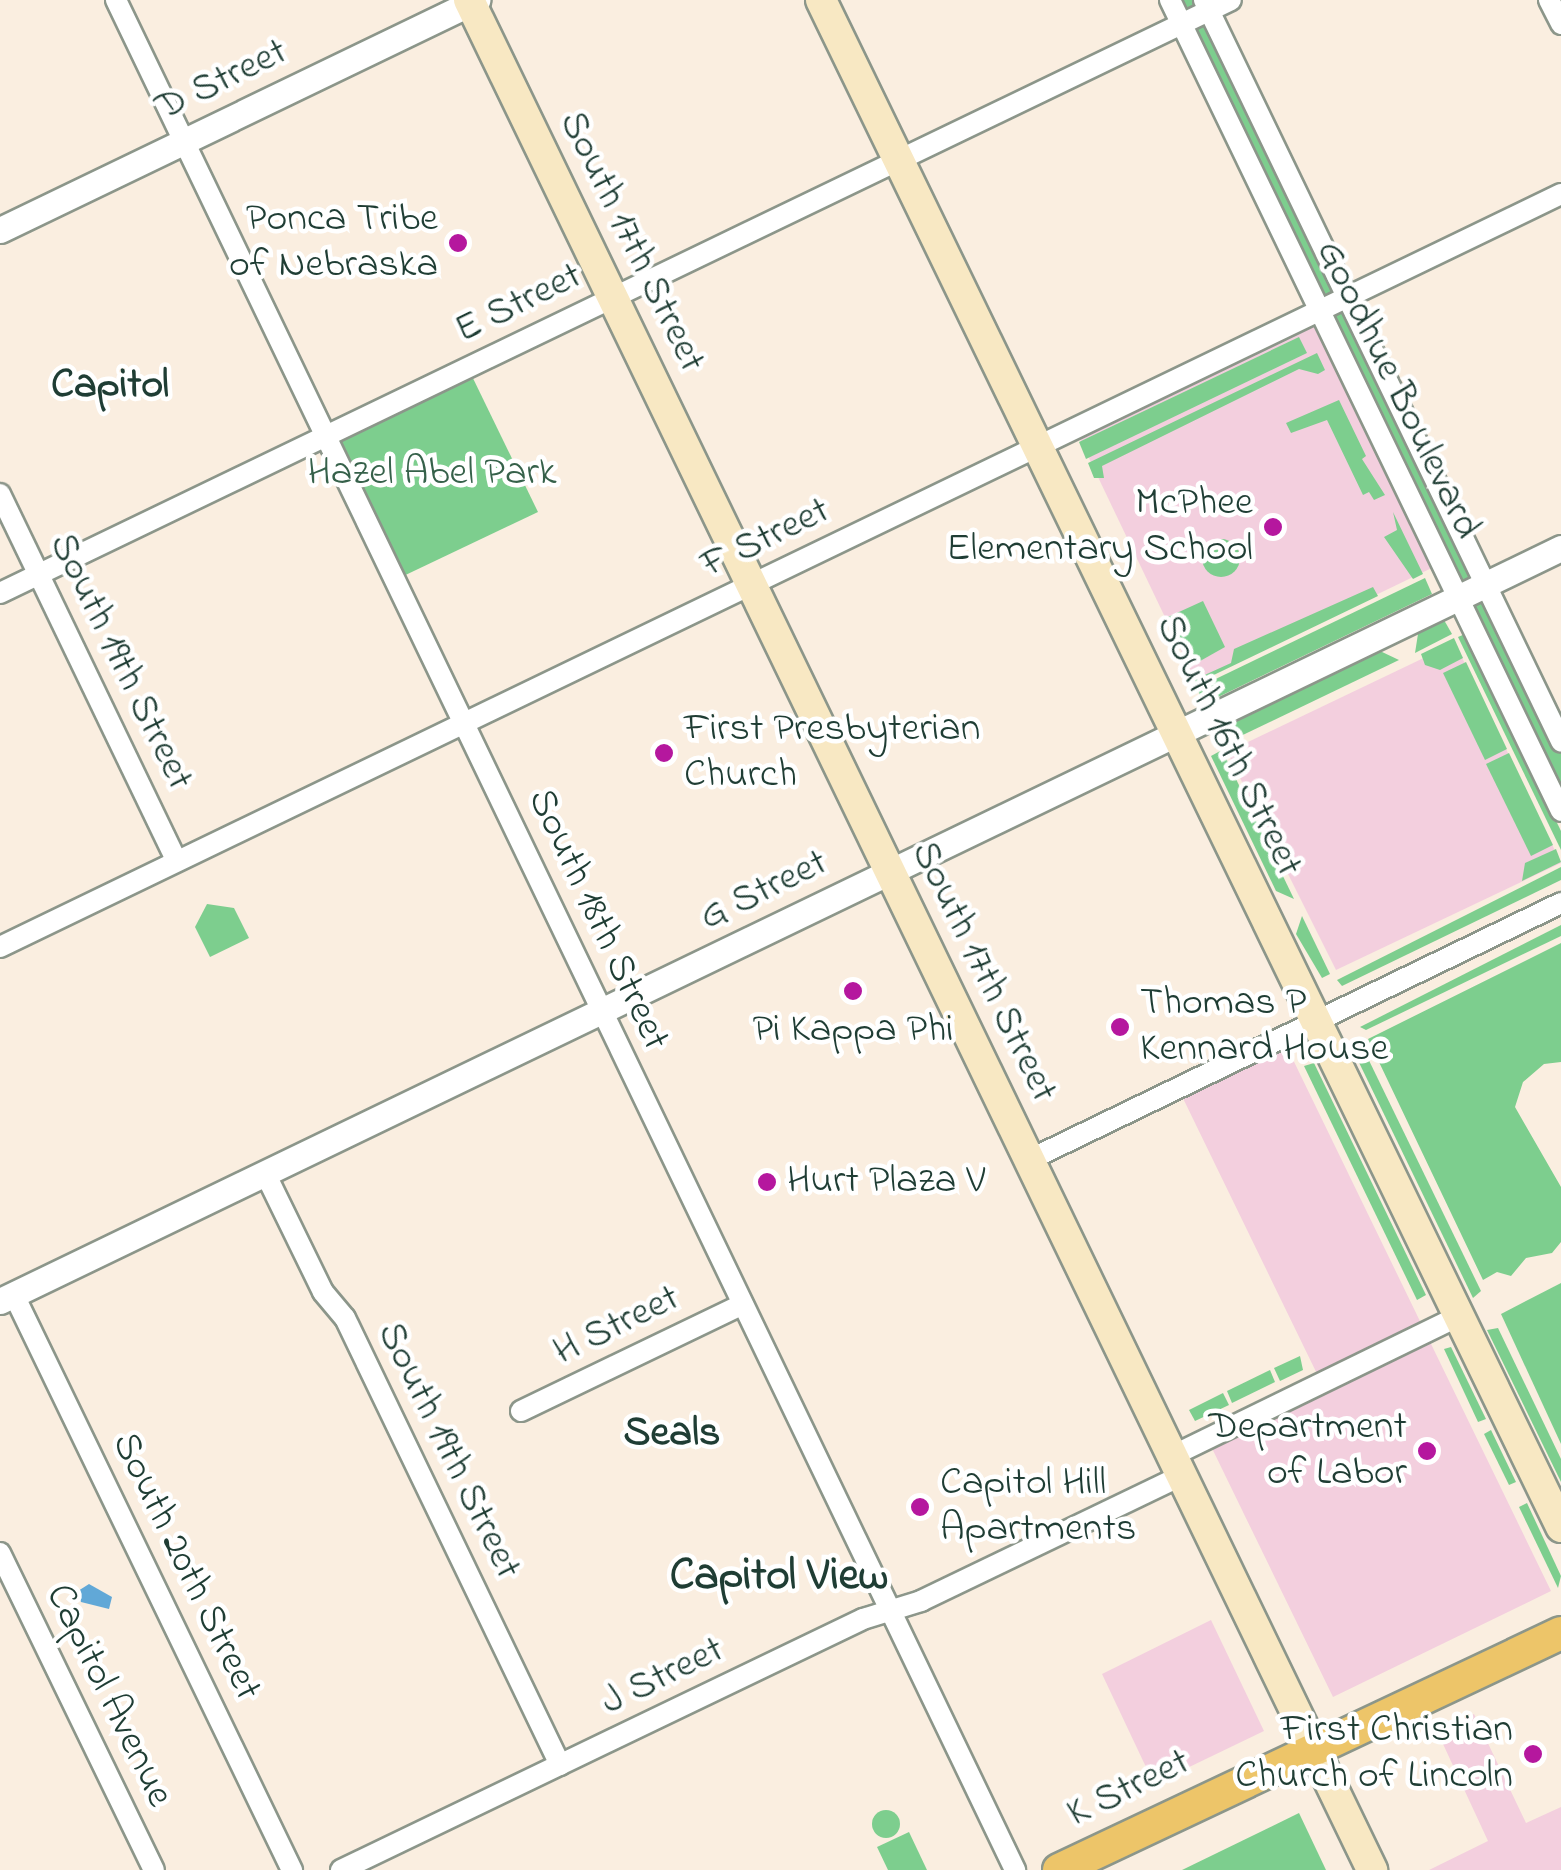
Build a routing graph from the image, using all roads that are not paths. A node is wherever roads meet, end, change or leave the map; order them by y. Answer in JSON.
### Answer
{"nodes":[{"id":1,"x":116,"y":0,"type":"edge"},
{"id":2,"x":822,"y":0,"type":"edge"},
{"id":3,"x":1170,"y":0,"type":"edge"},
{"id":4,"x":1231,"y":0,"type":"edge"},
{"id":5,"x":1549,"y":0,"type":"edge"},
{"id":6,"x":472,"y":1,"type":"edge"},
{"id":7,"x":1206,"y":5,"type":"edge"},
{"id":8,"x":1181,"y":24,"type":"junction"},
{"id":9,"x":1561,"y":24,"type":"edge"},
{"id":10,"x":184,"y":142,"type":"junction"},
{"id":11,"x":900,"y":160,"type":"junction"},
{"id":12,"x":1561,"y":194,"type":"edge"},
{"id":13,"x":0,"y":230,"type":"edge"},
{"id":14,"x":613,"y":298,"type":"junction"},
{"id":15,"x":1347,"y":298,"type":"junction"},
{"id":16,"x":1320,"y":310,"type":"junction"},
{"id":17,"x":326,"y":436,"type":"junction"},
{"id":18,"x":1040,"y":447,"type":"junction"},
{"id":19,"x":0,"y":494,"type":"edge"},
{"id":20,"x":1561,"y":548,"type":"edge"},
{"id":21,"x":39,"y":574,"type":"junction"},
{"id":22,"x":752,"y":585,"type":"junction"},
{"id":23,"x":1485,"y":585,"type":"junction"},
{"id":24,"x":0,"y":593,"type":"edge"},
{"id":25,"x":1458,"y":598,"type":"junction"},
{"id":26,"x":465,"y":724,"type":"junction"},
{"id":27,"x":1178,"y":733,"type":"junction"},
{"id":28,"x":1561,"y":741,"type":"edge"},
{"id":29,"x":1561,"y":811,"type":"edge"},
{"id":30,"x":177,"y":861,"type":"junction"},
{"id":31,"x":891,"y":872,"type":"junction"},
{"id":32,"x":1561,"y":903,"type":"edge"},
{"id":33,"x":0,"y":947,"type":"edge"},
{"id":34,"x":602,"y":1011,"type":"junction"},
{"id":35,"x":1316,"y":1020,"type":"junction"},
{"id":36,"x":1029,"y":1160,"type":"junction"},
{"id":37,"x":265,"y":1173,"type":"junction"},
{"id":38,"x":7,"y":1298,"type":"edge"},
{"id":39,"x":742,"y":1304,"type":"junction"},
{"id":40,"x":1459,"y":1316,"type":"junction"},
{"id":41,"x":521,"y":1411,"type":"dead end"},
{"id":42,"x":1176,"y":1466,"type":"junction"},
{"id":43,"x":1561,"y":1527,"type":"edge"},
{"id":44,"x":0,"y":1553,"type":"edge"},
{"id":45,"x":890,"y":1611,"type":"junction"},
{"id":46,"x":1561,"y":1632,"type":"edge"},
{"id":47,"x":1313,"y":1748,"type":"junction"},
{"id":48,"x":560,"y":1765,"type":"junction"},
{"id":49,"x":154,"y":1870,"type":"edge"},
{"id":50,"x":292,"y":1870,"type":"edge"},
{"id":51,"x":341,"y":1870,"type":"edge"},
{"id":52,"x":1016,"y":1870,"type":"edge"},
{"id":53,"x":1060,"y":1870,"type":"edge"},
{"id":54,"x":1372,"y":1870,"type":"edge"}],
"edges":[{"from":1,"to":10,"type":"street","name":"South 18th Street"},
{"from":2,"to":11,"type":"main road","name":"South 16th Street"},
{"from":3,"to":8,"type":"street","name":"Goodhue Boulevard"},
{"from":4,"to":7,"type":"street","name":"E Street"},
{"from":5,"to":9,"type":"street"},
{"from":6,"to":10,"type":"street","name":"D Street"},
{"from":6,"to":14,"type":"main road","name":"South 17th Street"},
{"from":7,"to":8,"type":"street","name":"E Street"},
{"from":7,"to":15,"type":"street","name":"Goodhue Boulevard"},
{"from":8,"to":11,"type":"street","name":"E Street"},
{"from":8,"to":16,"type":"street","name":"Goodhue Boulevard"},
{"from":10,"to":13,"type":"street","name":"D Street"},
{"from":10,"to":17,"type":"street","name":"South 18th Street"},
{"from":11,"to":14,"type":"street","name":"E Street"},
{"from":11,"to":18,"type":"main road","name":"South 16th Street"},
{"from":12,"to":15,"type":"street","name":"F Street"},
{"from":14,"to":17,"type":"street","name":"E Street"},
{"from":14,"to":22,"type":"main road","name":"South 17th Street"},
{"from":15,"to":16,"type":"street","name":"F Street"},
{"from":15,"to":23,"type":"street","name":"Goodhue Boulevard"},
{"from":16,"to":18,"type":"street","name":"F Street"},
{"from":16,"to":25,"type":"street","name":"Goodhue Boulevard"},
{"from":17,"to":21,"type":"street","name":"E Street"},
{"from":17,"to":26,"type":"street","name":"South 18th Street"},
{"from":18,"to":22,"type":"street","name":"F Street"},
{"from":18,"to":27,"type":"main road","name":"South 16th Street"},
{"from":19,"to":21,"type":"street","name":"South 19th Street"},
{"from":20,"to":23,"type":"street","name":"G Street"},
{"from":21,"to":24,"type":"street","name":"E Street"},
{"from":21,"to":30,"type":"street","name":"South 19th Street"},
{"from":22,"to":26,"type":"street","name":"F Street"},
{"from":22,"to":31,"type":"main road","name":"South 17th Street"},
{"from":23,"to":25,"type":"street","name":"G Street"},
{"from":23,"to":28,"type":"street","name":"Goodhue Boulevard"},
{"from":25,"to":27,"type":"street","name":"G Street"},
{"from":25,"to":29,"type":"street","name":"Goodhue Boulevard"},
{"from":26,"to":30,"type":"street","name":"F Street"},
{"from":26,"to":34,"type":"street","name":"South 18th Street"},
{"from":27,"to":31,"type":"street","name":"G Street"},
{"from":27,"to":35,"type":"main road","name":"South 16th Street"},
{"from":30,"to":33,"type":"street","name":"F Street"},
{"from":31,"to":34,"type":"street","name":"G Street"},
{"from":31,"to":36,"type":"main road","name":"South 17th Street"},
{"from":32,"to":35,"type":"street"},
{"from":34,"to":37,"type":"street","name":"G Street"},
{"from":34,"to":39,"type":"street","name":"South 18th Street"},
{"from":35,"to":36,"type":"street"},
{"from":35,"to":40,"type":"main road","name":"South 16th Street"},
{"from":36,"to":42,"type":"main road","name":"South 17th Street"},
{"from":37,"to":38,"type":"street","name":"G Street"},
{"from":37,"to":48,"type":"street","name":"South 19th Street"},
{"from":38,"to":50,"type":"street","name":"South 20th Street"},
{"from":39,"to":41,"type":"street","name":"H Street"},
{"from":39,"to":45,"type":"street","name":"South 18th Street"},
{"from":40,"to":42,"type":"street","name":"J Street"},
{"from":40,"to":43,"type":"main road","name":"South 16th Street"},
{"from":42,"to":45,"type":"street","name":"J Street"},
{"from":42,"to":47,"type":"main road","name":"South 17th Street"},
{"from":44,"to":49,"type":"street","name":"Capitol Avenue"},
{"from":45,"to":48,"type":"street","name":"J Street"},
{"from":45,"to":52,"type":"street","name":"South 18th Street"},
{"from":46,"to":47,"type":"main road","name":"K Street"},
{"from":47,"to":53,"type":"main road","name":"K Street"},
{"from":47,"to":54,"type":"main road","name":"South 17th Street"},
{"from":48,"to":51,"type":"street","name":"J Street"}]}
